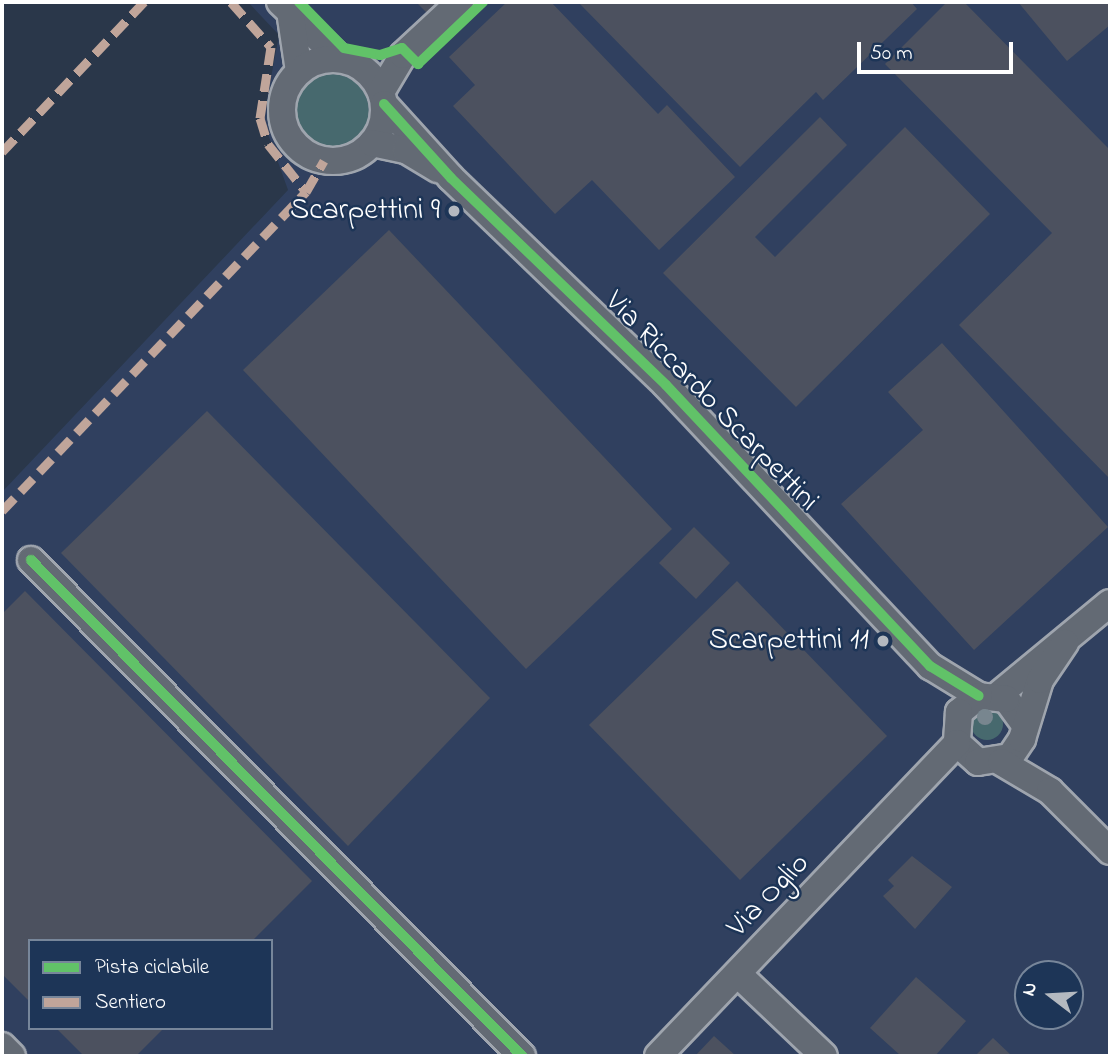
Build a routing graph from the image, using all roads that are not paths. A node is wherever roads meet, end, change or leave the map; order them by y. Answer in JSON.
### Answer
{"nodes":[{"id":1,"x":460,"y":2,"type":"edge"},
{"id":2,"x":285,"y":6,"type":"edge"},
{"id":3,"x":403,"y":55,"type":"junction"},
{"id":4,"x":351,"y":63,"type":"junction"},
{"id":5,"x":299,"y":71,"type":"junction"},
{"id":6,"x":382,"y":98,"type":"junction"},
{"id":7,"x":372,"y":143,"type":"junction"},
{"id":8,"x":451,"y":178,"type":"junction"},
{"id":9,"x":31,"y":560,"type":"dead end"},
{"id":10,"x":1110,"y":603,"type":"edge"},
{"id":11,"x":1065,"y":643,"type":"junction"},
{"id":12,"x":930,"y":666,"type":"junction"},
{"id":13,"x":988,"y":696,"type":"junction"},
{"id":14,"x":1022,"y":730,"type":"junction"},
{"id":15,"x":957,"y":732,"type":"junction"},
{"id":16,"x":989,"y":762,"type":"junction"},
{"id":17,"x":927,"y":780,"type":"junction"},
{"id":18,"x":1050,"y":791,"type":"junction"},
{"id":19,"x":1110,"y":850,"type":"edge"},
{"id":20,"x":739,"y":975,"type":"junction"},
{"id":21,"x":2,"y":1046,"type":"edge"},
{"id":22,"x":12,"y":1056,"type":"edge"},
{"id":23,"x":522,"y":1056,"type":"edge"},
{"id":24,"x":658,"y":1056,"type":"edge"},
{"id":25,"x":824,"y":1056,"type":"edge"}],
"edges":[{"from":1,"to":3,"type":"street"},
{"from":2,"to":4,"type":"street"},
{"from":2,"to":5,"type":"street"},
{"from":3,"to":4,"type":"street"},
{"from":3,"to":6,"type":"street"},
{"from":4,"to":5,"type":"street"},
{"from":4,"to":6,"type":"street"},
{"from":5,"to":7,"type":"street"},
{"from":6,"to":7,"type":"street"},
{"from":6,"to":8,"type":"street","name":"Via Riccardo Scarpettini"},
{"from":7,"to":8,"type":"street","name":"Via Riccardo Scarpettini"},
{"from":8,"to":12,"type":"street","name":"Via Riccardo Scarpettini"},
{"from":9,"to":23,"type":"street"},
{"from":10,"to":11,"type":"street"},
{"from":11,"to":13,"type":"street"},
{"from":11,"to":14,"type":"street"},
{"from":12,"to":13,"type":"street","name":"Via Riccardo Scarpettini"},
{"from":12,"to":15,"type":"street","name":"Via Riccardo Scarpettini"},
{"from":13,"to":14,"type":"street","name":"Via Riccardo Scarpettini"},
{"from":13,"to":15,"type":"street","name":"Via Oglio"},
{"from":14,"to":16,"type":"street"},
{"from":14,"to":18,"type":"street","name":"Via Riccardo Scarpettini"},
{"from":15,"to":16,"type":"street"},
{"from":15,"to":17,"type":"street","name":"Via Oglio"},
{"from":16,"to":17,"type":"street","name":"Via Oglio"},
{"from":16,"to":18,"type":"street"},
{"from":17,"to":20,"type":"street","name":"Via Oglio"},
{"from":18,"to":19,"type":"street"},
{"from":20,"to":24,"type":"street","name":"Via Oglio"},
{"from":20,"to":25,"type":"street"},
{"from":21,"to":22,"type":"street"}]}
